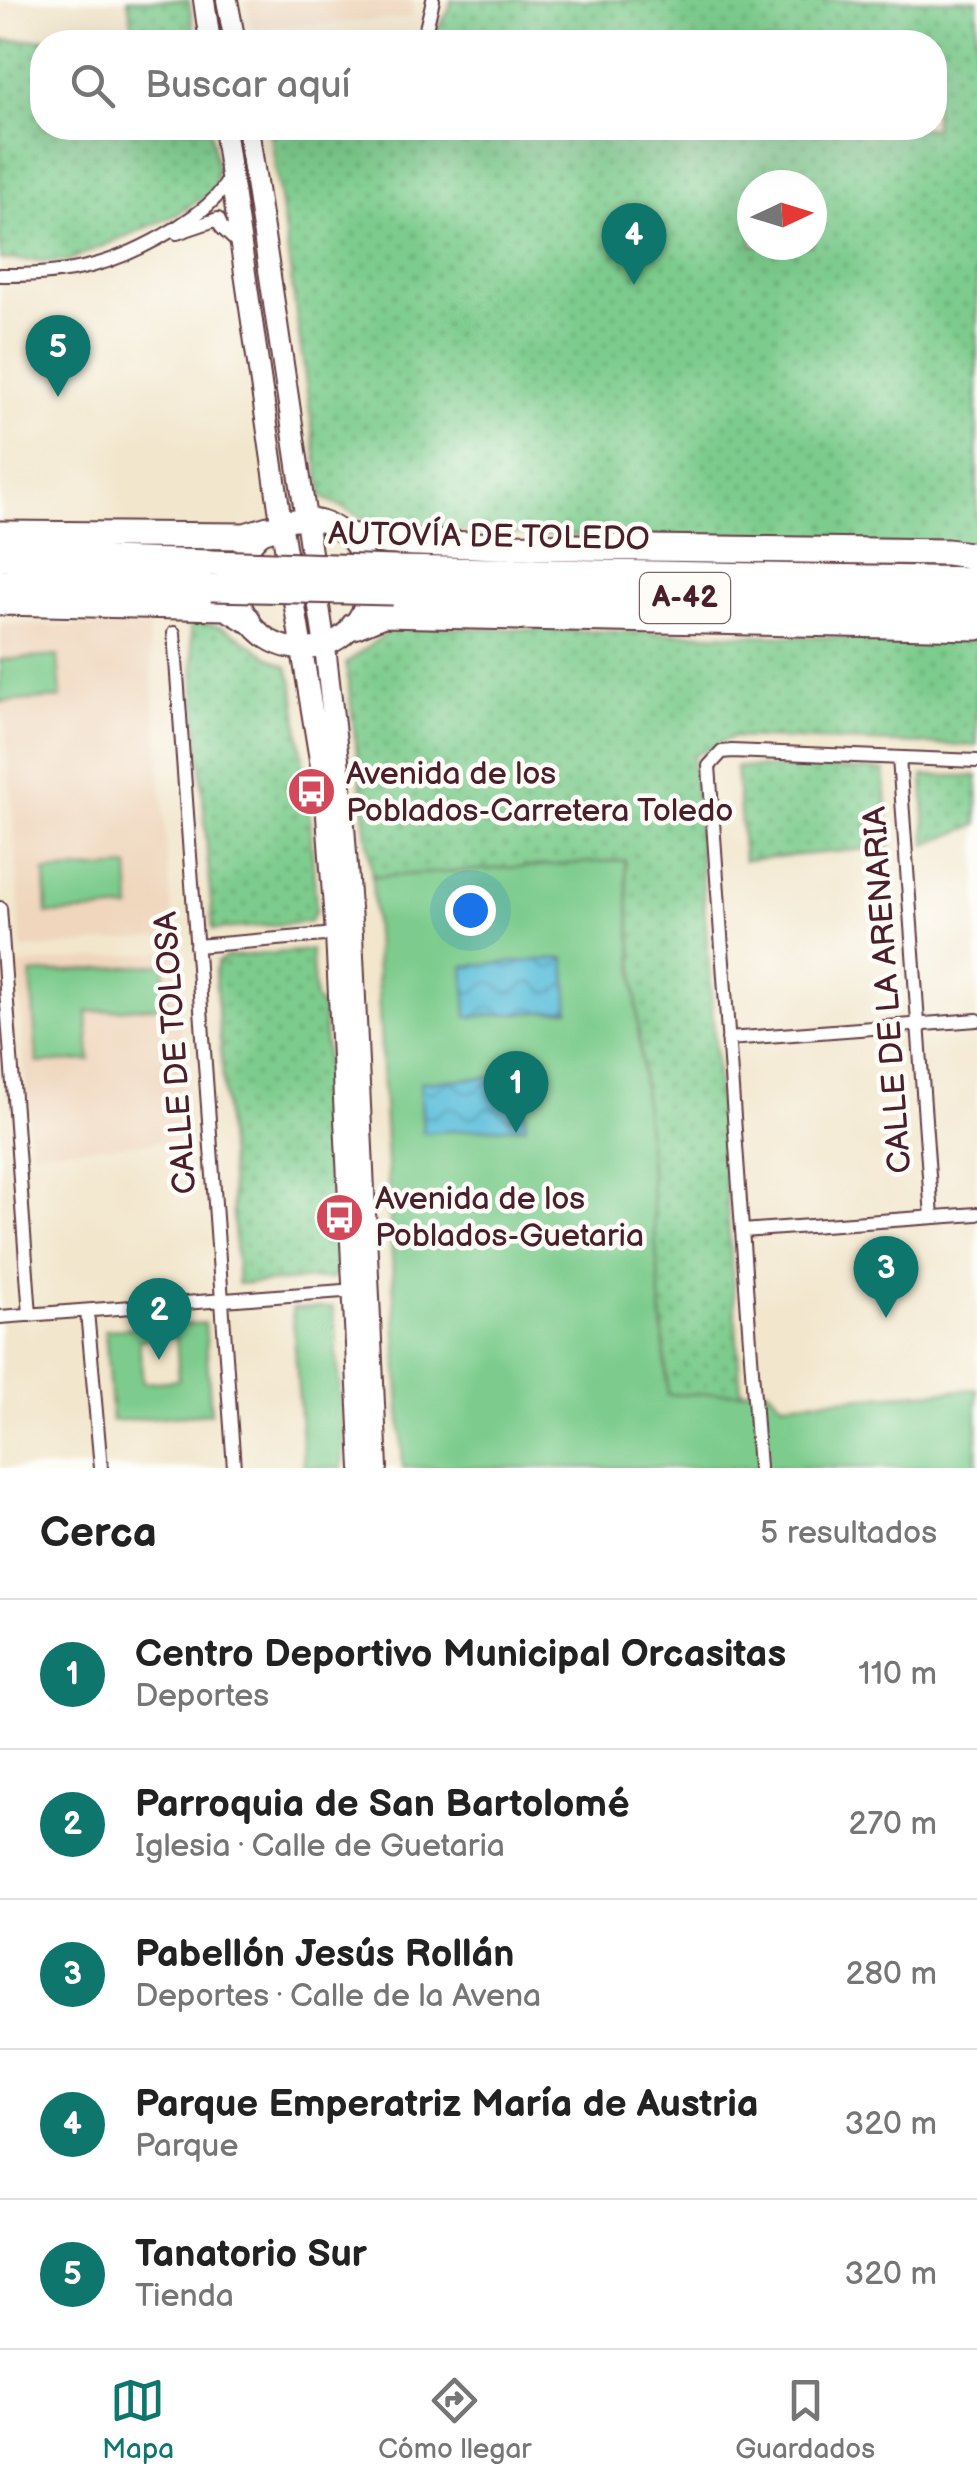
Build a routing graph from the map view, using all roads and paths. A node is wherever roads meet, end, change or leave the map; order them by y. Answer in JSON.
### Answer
{"nodes":[{"id":1,"x":204,"y":0,"type":"edge"},
{"id":2,"x":227,"y":0,"type":"edge"},
{"id":3,"x":433,"y":0,"type":"edge"},
{"id":4,"x":208,"y":30,"type":"edge"},
{"id":5,"x":233,"y":30,"type":"edge"},
{"id":6,"x":426,"y":30,"type":"edge"},
{"id":7,"x":226,"y":140,"type":"edge"},
{"id":8,"x":243,"y":140,"type":"edge"},
{"id":9,"x":250,"y":140,"type":"edge"},
{"id":10,"x":231,"y":174,"type":"junction"},
{"id":11,"x":258,"y":204,"type":"junction"},
{"id":12,"x":160,"y":238,"type":"junction"},
{"id":13,"x":242,"y":246,"type":"junction"},
{"id":14,"x":0,"y":275,"type":"edge"},
{"id":15,"x":305,"y":519,"type":"junction"},
{"id":16,"x":274,"y":526,"type":"junction"},
{"id":17,"x":0,"y":534,"type":"edge"},
{"id":18,"x":350,"y":536,"type":"junction"},
{"id":19,"x":977,"y":556,"type":"edge"},
{"id":20,"x":0,"y":557,"type":"edge"},
{"id":21,"x":211,"y":576,"type":"junction"},
{"id":22,"x":394,"y":580,"type":"junction"},
{"id":23,"x":977,"y":580,"type":"edge"},
{"id":24,"x":0,"y":582,"type":"edge"},
{"id":25,"x":0,"y":602,"type":"edge"},
{"id":26,"x":977,"y":604,"type":"edge"},
{"id":27,"x":247,"y":619,"type":"junction"},
{"id":28,"x":354,"y":626,"type":"junction"},
{"id":29,"x":977,"y":627,"type":"edge"},
{"id":30,"x":174,"y":633,"type":"dead end"},
{"id":31,"x":324,"y":646,"type":"junction"},
{"id":32,"x":303,"y":650,"type":"junction"},
{"id":33,"x":900,"y":758,"type":"junction"},
{"id":34,"x":977,"y":761,"type":"edge"},
{"id":35,"x":0,"y":908,"type":"edge"},
{"id":36,"x":336,"y":934,"type":"junction"},
{"id":37,"x":196,"y":946,"type":"junction"},
{"id":38,"x":977,"y":1020,"type":"edge"},
{"id":39,"x":918,"y":1024,"type":"junction"},
{"id":40,"x":728,"y":1039,"type":"junction"},
{"id":41,"x":5,"y":1051,"type":"edge"},
{"id":42,"x":977,"y":1214,"type":"edge"},
{"id":43,"x":932,"y":1217,"type":"junction"},
{"id":44,"x":742,"y":1231,"type":"junction"},
{"id":45,"x":362,"y":1286,"type":"junction"},
{"id":46,"x":222,"y":1302,"type":"junction"},
{"id":47,"x":88,"y":1311,"type":"junction"},
{"id":48,"x":30,"y":1314,"type":"junction"},
{"id":49,"x":0,"y":1317,"type":"edge"},
{"id":50,"x":101,"y":1468,"type":"edge"},
{"id":51,"x":234,"y":1468,"type":"edge"},
{"id":52,"x":362,"y":1468,"type":"edge"},
{"id":53,"x":377,"y":1468,"type":"edge"},
{"id":54,"x":760,"y":1468,"type":"edge"}],
"edges":[{"from":1,"to":4,"type":"main road"},
{"from":2,"to":5,"type":"main road"},
{"from":3,"to":6,"type":"street"},
{"from":7,"to":10,"type":"main road"},
{"from":8,"to":11,"type":"main road"},
{"from":9,"to":11,"type":"main road"},
{"from":10,"to":12,"type":"street"},
{"from":10,"to":13,"type":"main road"},
{"from":11,"to":15,"type":"main road"},
{"from":12,"to":13,"type":"street"},
{"from":12,"to":14,"type":"street"},
{"from":13,"to":16,"type":"main road"},
{"from":15,"to":16,"type":"main road"},
{"from":15,"to":18,"type":"main road"},
{"from":15,"to":31,"type":"main road"},
{"from":16,"to":17,"type":"highway"},
{"from":16,"to":27,"type":"main road"},
{"from":16,"to":32,"type":"main road"},
{"from":18,"to":19,"type":"highway"},
{"from":18,"to":28,"type":"main road"},
{"from":20,"to":21,"type":"highway","name":"AUTOVÍA DE TOLEDO","number":"A-42"},
{"from":21,"to":22,"type":"highway","name":"AUTOVÍA DE TOLEDO","number":"A-42","bridge":true},
{"from":21,"to":24,"type":"highway","name":"AUTOVÍA DE TOLEDO","number":"A-42"},
{"from":22,"to":23,"type":"highway","name":"AUTOVÍA DE TOLEDO","number":"A-42"},
{"from":22,"to":26,"type":"highway","name":"AUTOVÍA DE TOLEDO","number":"A-42"},
{"from":25,"to":27,"type":"highway"},
{"from":27,"to":32,"type":"main road"},
{"from":28,"to":29,"type":"highway"},
{"from":28,"to":31,"type":"main road"},
{"from":30,"to":37,"type":"street","name":"CALLE DE TOLOSA"},
{"from":31,"to":32,"type":"main road"},
{"from":31,"to":45,"type":"main road"},
{"from":32,"to":36,"type":"main road"},
{"from":33,"to":34,"type":"street"},
{"from":33,"to":39,"type":"street","name":"CALLE DE LA ARENARIA"},
{"from":33,"to":40,"type":"street"},
{"from":35,"to":41,"type":"street"},
{"from":36,"to":37,"type":"street"},
{"from":36,"to":45,"type":"main road"},
{"from":37,"to":46,"type":"street","name":"CALLE DE TOLOSA"},
{"from":38,"to":39,"type":"street"},
{"from":39,"to":40,"type":"street"},
{"from":39,"to":43,"type":"street","name":"CALLE DE LA ARENARIA"},
{"from":40,"to":44,"type":"street"},
{"from":41,"to":48,"type":"street"},
{"from":42,"to":43,"type":"street"},
{"from":43,"to":44,"type":"street"},
{"from":44,"to":54,"type":"street"},
{"from":45,"to":46,"type":"street"},
{"from":45,"to":52,"type":"main road"},
{"from":45,"to":53,"type":"main road"},
{"from":46,"to":47,"type":"street"},
{"from":46,"to":51,"type":"street","name":"CALLE DE TOLOSA"},
{"from":47,"to":48,"type":"street"},
{"from":47,"to":50,"type":"street"},
{"from":48,"to":49,"type":"street"}]}
